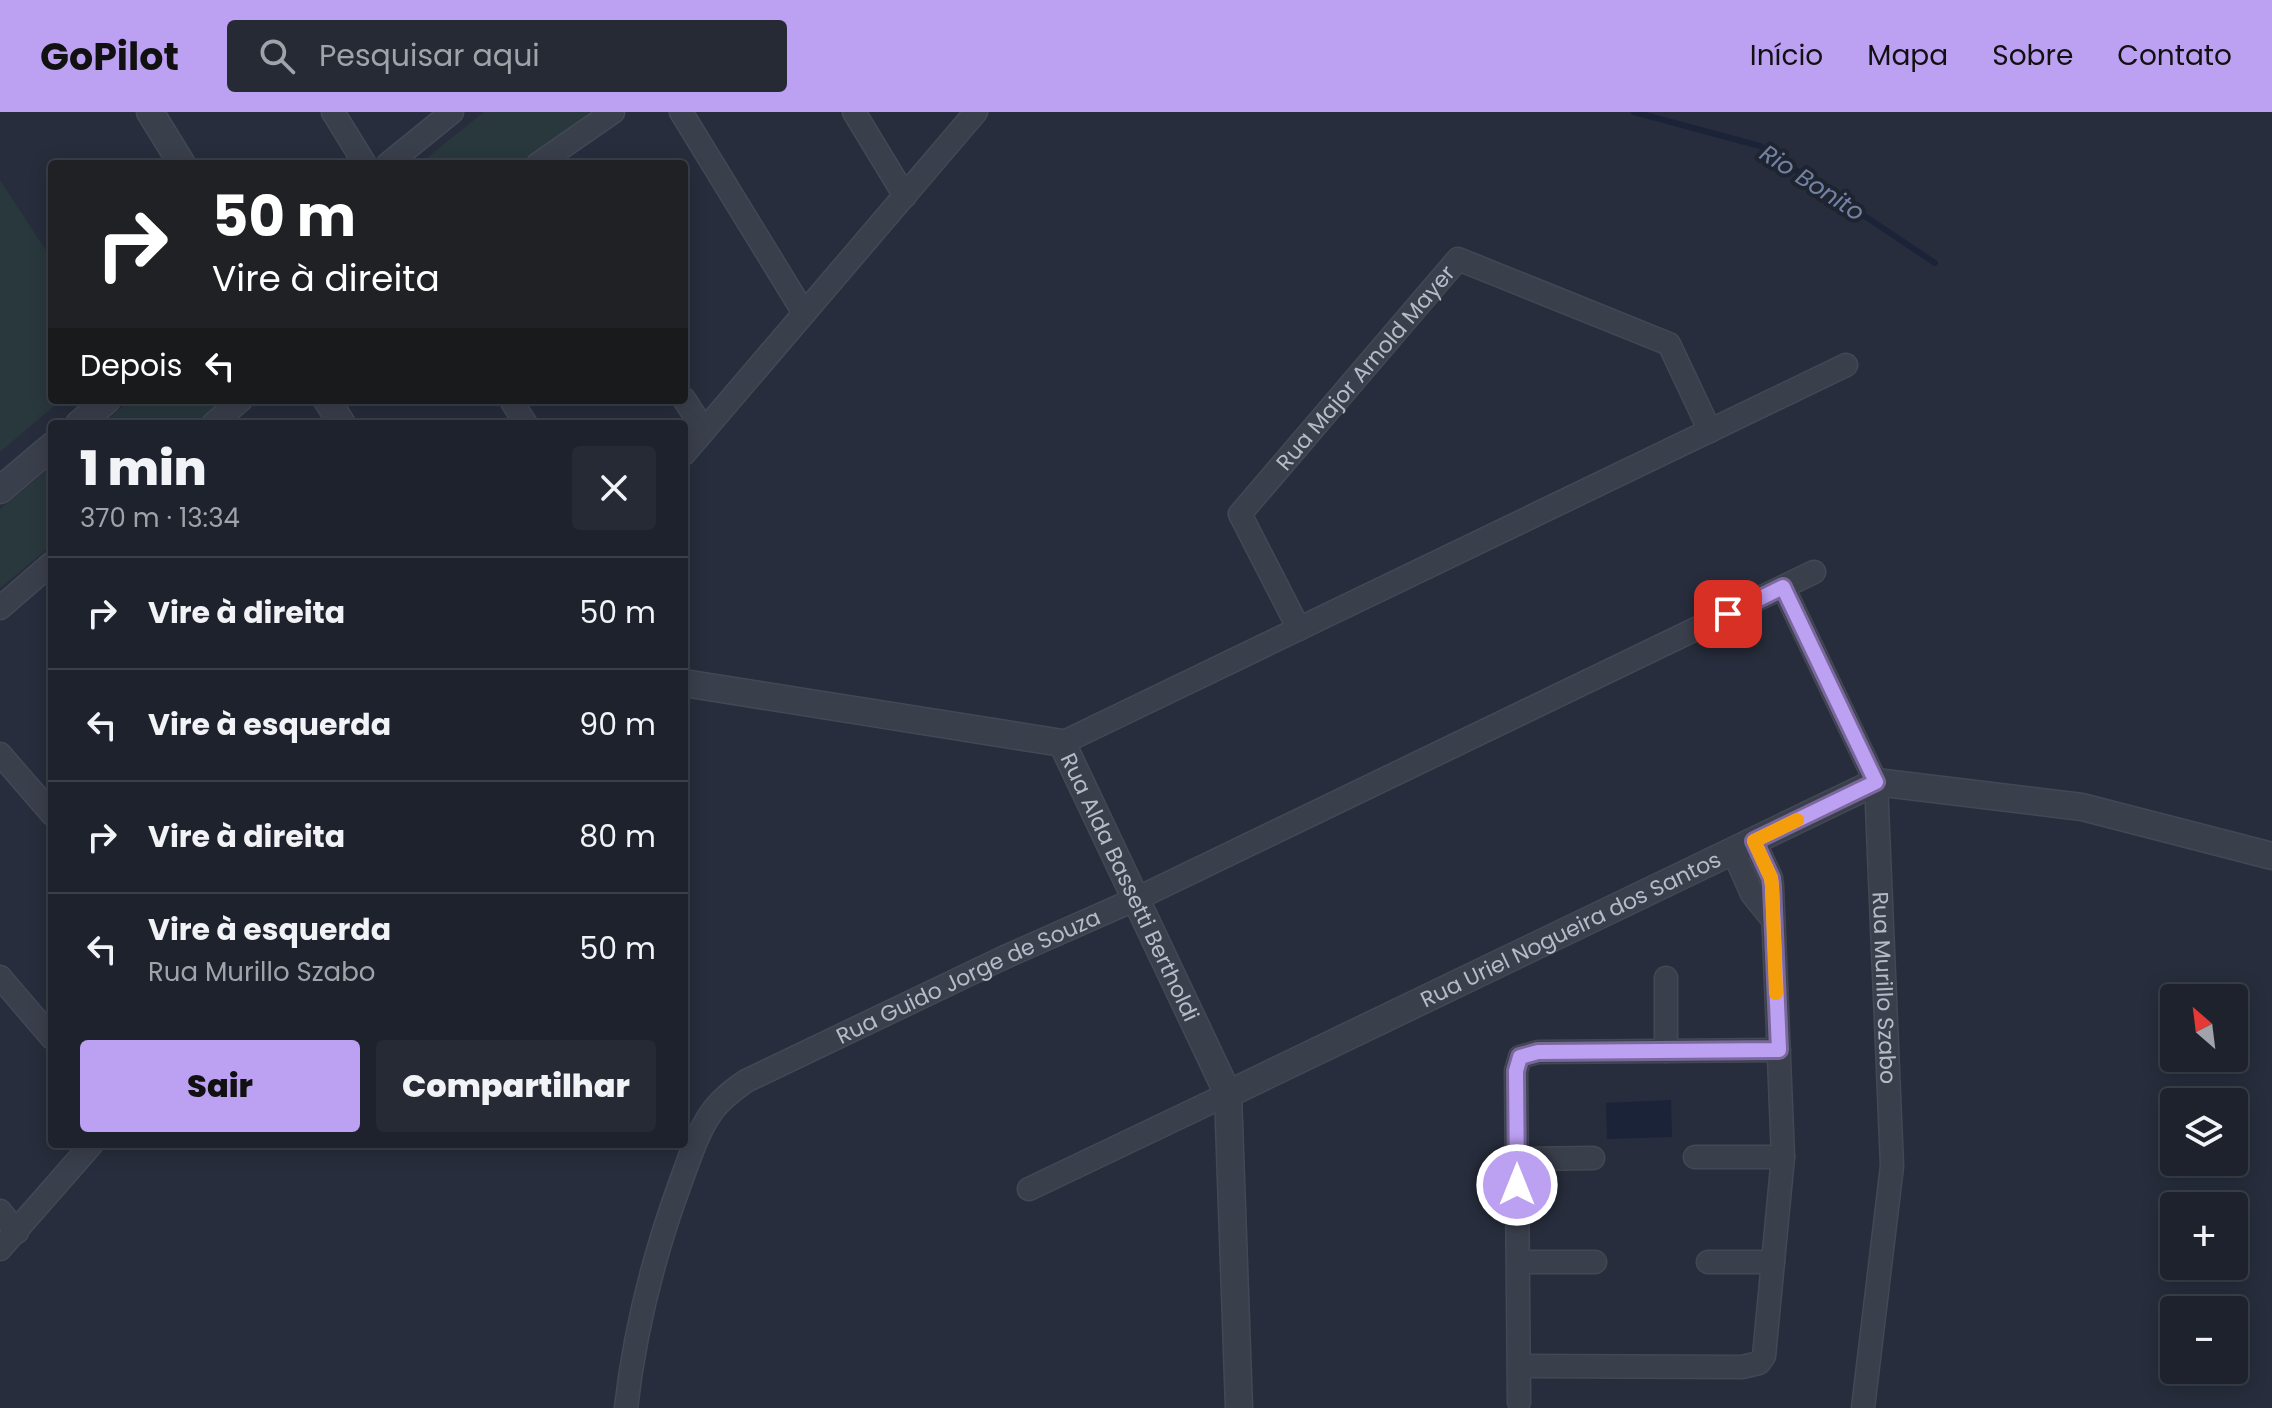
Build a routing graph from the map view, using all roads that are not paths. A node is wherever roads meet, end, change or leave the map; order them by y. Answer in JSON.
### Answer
{"nodes":[{"id":1,"x":150,"y":112,"type":"edge"},
{"id":2,"x":333,"y":112,"type":"edge"},
{"id":3,"x":452,"y":112,"type":"edge"},
{"id":4,"x":613,"y":112,"type":"edge"},
{"id":5,"x":681,"y":112,"type":"edge"},
{"id":6,"x":854,"y":112,"type":"edge"},
{"id":7,"x":976,"y":112,"type":"edge"},
{"id":8,"x":180,"y":160,"type":"edge"},
{"id":9,"x":363,"y":160,"type":"edge"},
{"id":10,"x":393,"y":160,"type":"edge"},
{"id":11,"x":544,"y":160,"type":"edge"},
{"id":12,"x":905,"y":196,"type":"junction"},
{"id":13,"x":804,"y":313,"type":"junction"},
{"id":14,"x":1846,"y":365,"type":"dead end"},
{"id":15,"x":102,"y":404,"type":"edge"},
{"id":16,"x":236,"y":404,"type":"edge"},
{"id":17,"x":687,"y":404,"type":"edge"},
{"id":18,"x":84,"y":420,"type":"edge"},
{"id":19,"x":218,"y":420,"type":"edge"},
{"id":20,"x":704,"y":430,"type":"junction"},
{"id":21,"x":1710,"y":431,"type":"junction"},
{"id":22,"x":48,"y":449,"type":"edge"},
{"id":23,"x":688,"y":449,"type":"edge"},
{"id":24,"x":0,"y":490,"type":"edge"},
{"id":25,"x":1814,"y":572,"type":"dead end"},
{"id":26,"x":48,"y":573,"type":"edge"},
{"id":27,"x":1783,"y":587,"type":"junction"},
{"id":28,"x":0,"y":608,"type":"edge"},
{"id":29,"x":1299,"y":629,"type":"junction"},
{"id":30,"x":688,"y":684,"type":"edge"},
{"id":31,"x":1062,"y":743,"type":"junction"},
{"id":32,"x":0,"y":754,"type":"edge"},
{"id":33,"x":1876,"y":782,"type":"junction"},
{"id":34,"x":48,"y":809,"type":"edge"},
{"id":35,"x":1743,"y":846,"type":"junction"},
{"id":36,"x":2272,"y":856,"type":"edge"},
{"id":37,"x":1136,"y":899,"type":"junction"},
{"id":38,"x":0,"y":977,"type":"edge"},
{"id":39,"x":1666,"y":978,"type":"dead end"},
{"id":40,"x":48,"y":1033,"type":"edge"},
{"id":41,"x":1779,"y":1050,"type":"junction"},
{"id":42,"x":1666,"y":1051,"type":"junction"},
{"id":43,"x":1228,"y":1094,"type":"junction"},
{"id":44,"x":89,"y":1148,"type":"edge"},
{"id":45,"x":1695,"y":1157,"type":"dead end"},
{"id":46,"x":1783,"y":1157,"type":"junction"},
{"id":47,"x":1593,"y":1158,"type":"dead end"},
{"id":48,"x":1517,"y":1159,"type":"junction"},
{"id":49,"x":1029,"y":1189,"type":"dead end"},
{"id":50,"x":0,"y":1211,"type":"edge"},
{"id":51,"x":17,"y":1232,"type":"junction"},
{"id":52,"x":0,"y":1249,"type":"edge"},
{"id":53,"x":1518,"y":1262,"type":"junction"},
{"id":54,"x":1595,"y":1262,"type":"dead end"},
{"id":55,"x":1708,"y":1262,"type":"dead end"},
{"id":56,"x":1773,"y":1262,"type":"junction"},
{"id":57,"x":1519,"y":1366,"type":"junction"},
{"id":58,"x":1519,"y":1402,"type":"dead end"},
{"id":59,"x":626,"y":1408,"type":"edge"},
{"id":60,"x":1239,"y":1408,"type":"edge"},
{"id":61,"x":1863,"y":1408,"type":"edge"}],
"edges":[{"from":1,"to":8,"type":"street"},
{"from":2,"to":9,"type":"street"},
{"from":3,"to":10,"type":"street"},
{"from":4,"to":11,"type":"street"},
{"from":5,"to":13,"type":"street"},
{"from":6,"to":12,"type":"street"},
{"from":7,"to":12,"type":"street"},
{"from":12,"to":13,"type":"street"},
{"from":13,"to":20,"type":"street"},
{"from":14,"to":21,"type":"street"},
{"from":15,"to":18,"type":"street"},
{"from":16,"to":19,"type":"street"},
{"from":17,"to":20,"type":"street"},
{"from":20,"to":23,"type":"street"},
{"from":21,"to":29,"type":"street"},
{"from":21,"to":29,"type":"street","name":"Rua Major Arnold Mayer"},
{"from":22,"to":24,"type":"street"},
{"from":25,"to":27,"type":"street","name":"Rua Guido Jorge de Souza"},
{"from":26,"to":28,"type":"street"},
{"from":27,"to":33,"type":"street","name":"Rua Murillo Szabo"},
{"from":27,"to":37,"type":"street","name":"Rua Guido Jorge de Souza"},
{"from":29,"to":31,"type":"street"},
{"from":30,"to":31,"type":"street","name":"Rua Alda Bassetti Bertholdi"},
{"from":31,"to":37,"type":"street","name":"Rua Alda Bassetti Bertholdi"},
{"from":32,"to":34,"type":"street"},
{"from":33,"to":35,"type":"street","name":"Rua Uriel Nogueira dos Santos"},
{"from":33,"to":36,"type":"street"},
{"from":33,"to":61,"type":"street","name":"Rua Murillo Szabo"},
{"from":35,"to":41,"type":"street"},
{"from":35,"to":43,"type":"street","name":"Rua Uriel Nogueira dos Santos"},
{"from":37,"to":43,"type":"street","name":"Rua Alda Bassetti Bertholdi"},
{"from":37,"to":59,"type":"street","name":"Rua Guido Jorge de Souza"},
{"from":38,"to":40,"type":"street"},
{"from":39,"to":42,"type":"street"},
{"from":41,"to":42,"type":"street"},
{"from":41,"to":46,"type":"street"},
{"from":42,"to":48,"type":"street"},
{"from":43,"to":49,"type":"street","name":"Rua Uriel Nogueira dos Santos"},
{"from":43,"to":60,"type":"street","name":"Rua Alda Bassetti Bertholdi"},
{"from":44,"to":51,"type":"street"},
{"from":45,"to":46,"type":"street"},
{"from":46,"to":56,"type":"street"},
{"from":47,"to":48,"type":"street"},
{"from":48,"to":53,"type":"street"},
{"from":50,"to":51,"type":"street"},
{"from":51,"to":52,"type":"street"},
{"from":53,"to":54,"type":"street"},
{"from":53,"to":57,"type":"street"},
{"from":55,"to":56,"type":"street"},
{"from":56,"to":57,"type":"street"},
{"from":57,"to":58,"type":"street"}]}
